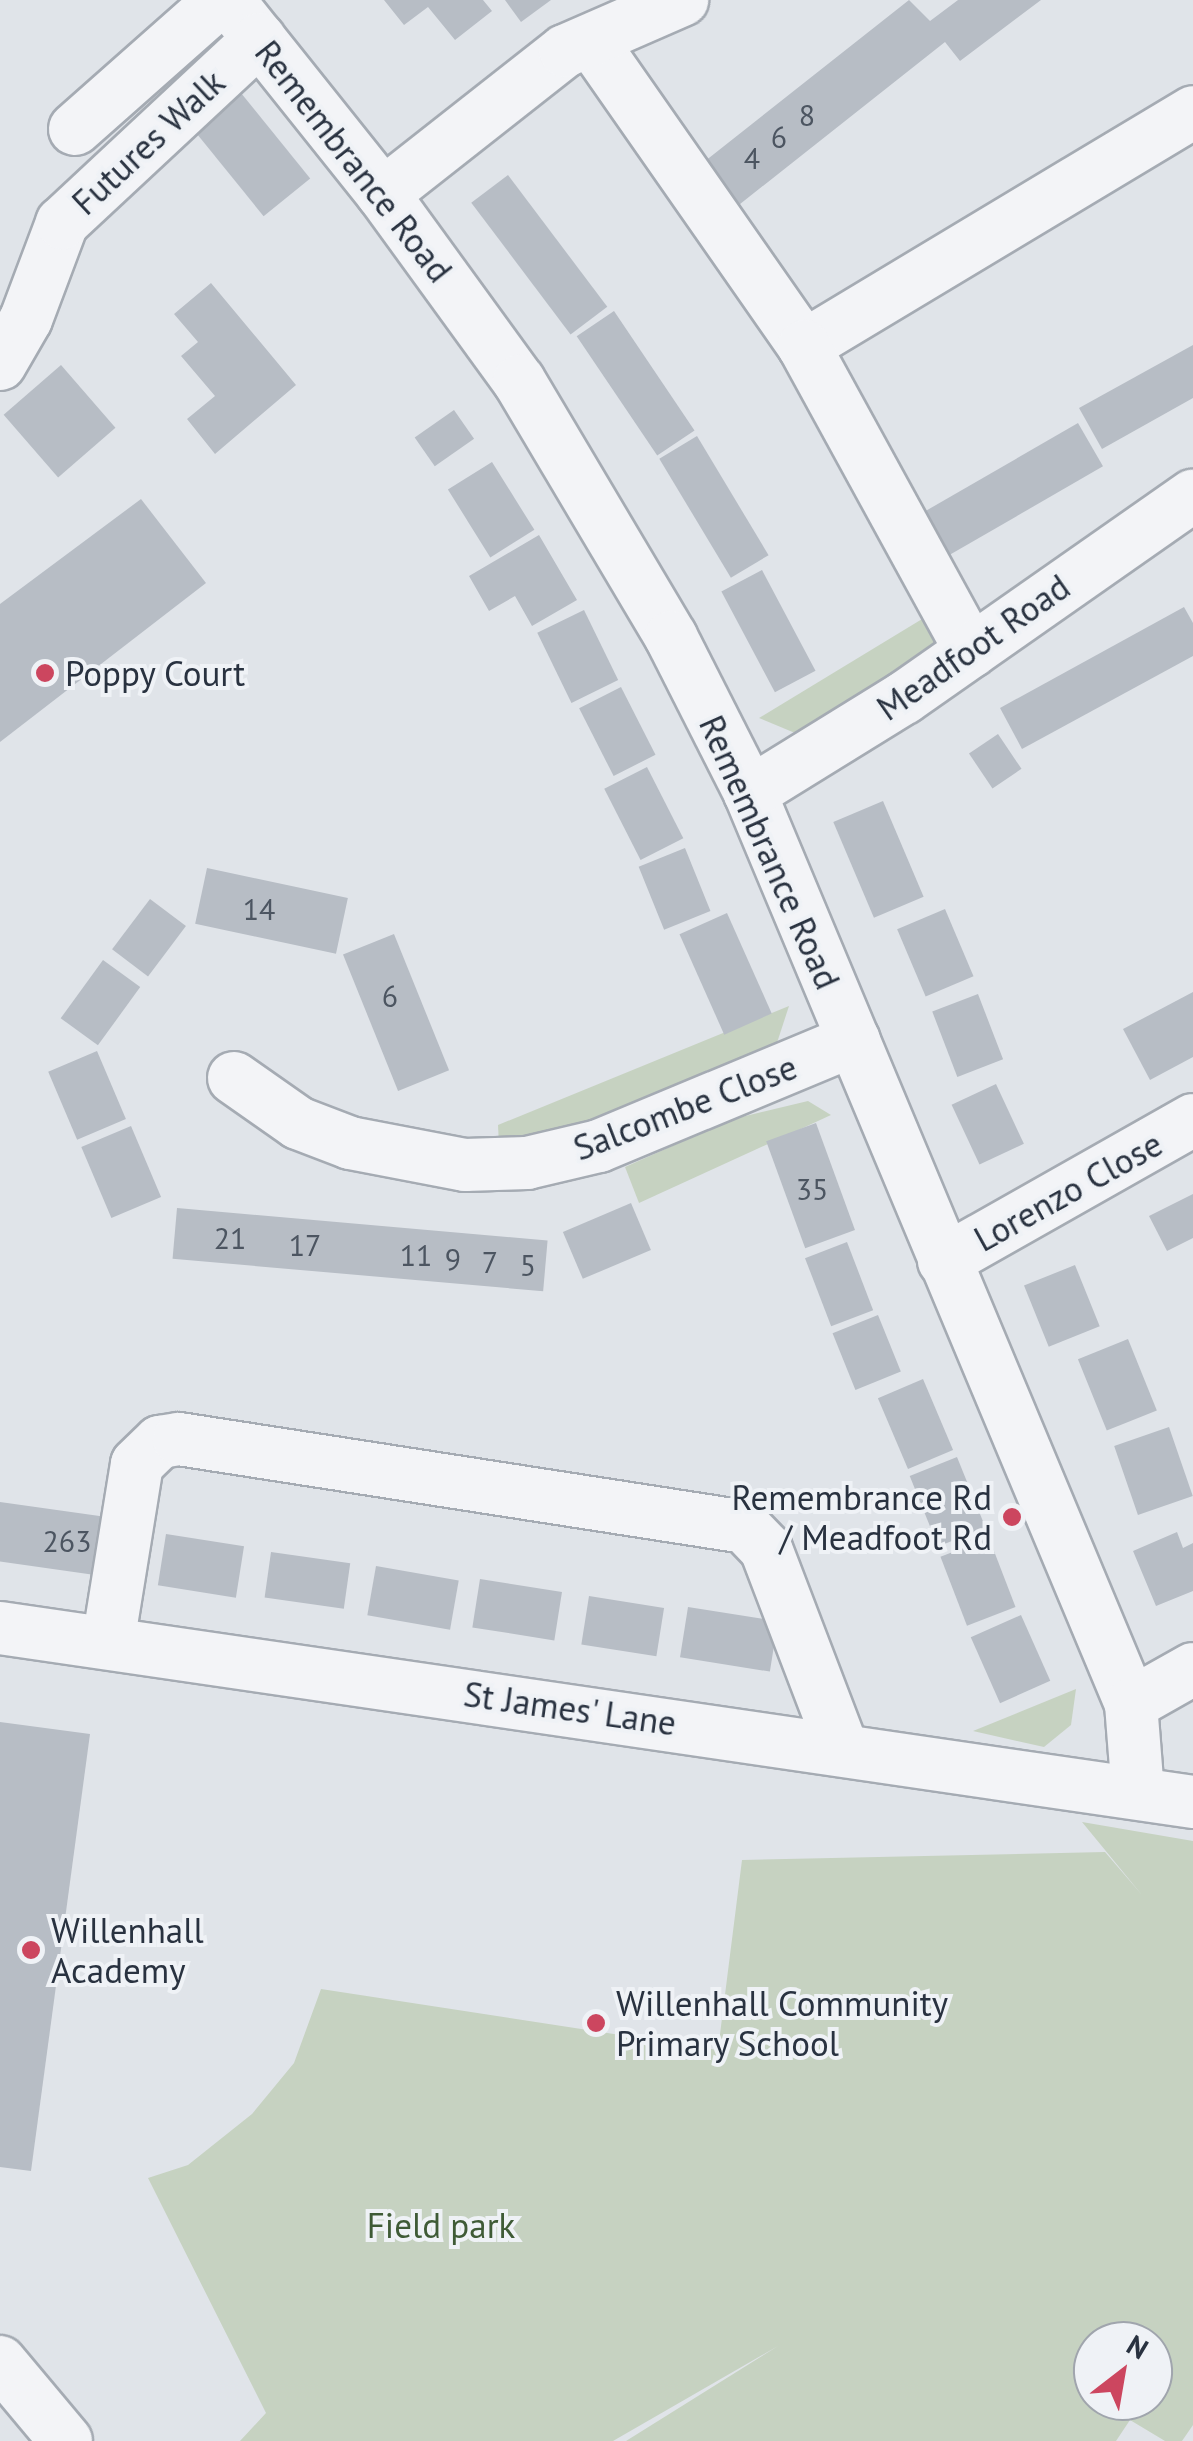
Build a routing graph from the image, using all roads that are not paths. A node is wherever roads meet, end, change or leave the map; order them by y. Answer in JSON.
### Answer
{"nodes":[{"id":1,"x":220,"y":0,"type":"edge"},
{"id":2,"x":682,"y":0,"type":"edge"},
{"id":3,"x":244,"y":19,"type":"edge"},
{"id":4,"x":592,"y":42,"type":"junction"},
{"id":5,"x":1193,"y":112,"type":"edge"},
{"id":6,"x":76,"y":128,"type":"dead end"},
{"id":7,"x":383,"y":194,"type":"junction"},
{"id":8,"x":804,"y":346,"type":"junction"},
{"id":9,"x":0,"y":364,"type":"edge"},
{"id":10,"x":1193,"y":496,"type":"edge"},
{"id":11,"x":971,"y":651,"type":"junction"},
{"id":12,"x":750,"y":792,"type":"junction"},
{"id":13,"x":854,"y":1040,"type":"junction"},
{"id":14,"x":234,"y":1078,"type":"dead end"},
{"id":15,"x":1193,"y":1120,"type":"edge"},
{"id":16,"x":944,"y":1260,"type":"junction"},
{"id":17,"x":0,"y":1628,"type":"edge"},
{"id":18,"x":108,"y":1643,"type":"junction"},
{"id":19,"x":1193,"y":1670,"type":"edge"},
{"id":20,"x":1131,"y":1704,"type":"junction"},
{"id":21,"x":842,"y":1748,"type":"junction"},
{"id":22,"x":1138,"y":1792,"type":"junction"},
{"id":23,"x":1193,"y":1802,"type":"edge"},
{"id":24,"x":0,"y":2362,"type":"edge"},
{"id":25,"x":66,"y":2441,"type":"edge"}],
"edges":[{"from":1,"to":6,"type":"street"},
{"from":2,"to":4,"type":"street"},
{"from":3,"to":7,"type":"street","name":"Remembrance Road"},
{"from":3,"to":9,"type":"street","name":"Futures Walk"},
{"from":4,"to":7,"type":"street"},
{"from":4,"to":8,"type":"street"},
{"from":5,"to":8,"type":"street"},
{"from":7,"to":12,"type":"street","name":"Remembrance Road"},
{"from":8,"to":11,"type":"street"},
{"from":10,"to":11,"type":"street","name":"Meadfoot Road"},
{"from":11,"to":12,"type":"street","name":"Meadfoot Road"},
{"from":12,"to":13,"type":"street","name":"Remembrance Road"},
{"from":13,"to":14,"type":"street","name":"Salcombe Close"},
{"from":13,"to":16,"type":"street","name":"Remembrance Road"},
{"from":15,"to":16,"type":"street","name":"Lorenzo Close"},
{"from":16,"to":20,"type":"street","name":"Remembrance Road"},
{"from":17,"to":18,"type":"street","name":"St James' Lane"},
{"from":18,"to":21,"type":"street","name":"St James' Lane"},
{"from":18,"to":21,"type":"street"},
{"from":19,"to":20,"type":"street"},
{"from":20,"to":22,"type":"street","name":"Remembrance Road"},
{"from":21,"to":22,"type":"street","name":"St James' Lane"},
{"from":22,"to":23,"type":"street","name":"St James' Lane"},
{"from":24,"to":25,"type":"street"}]}
